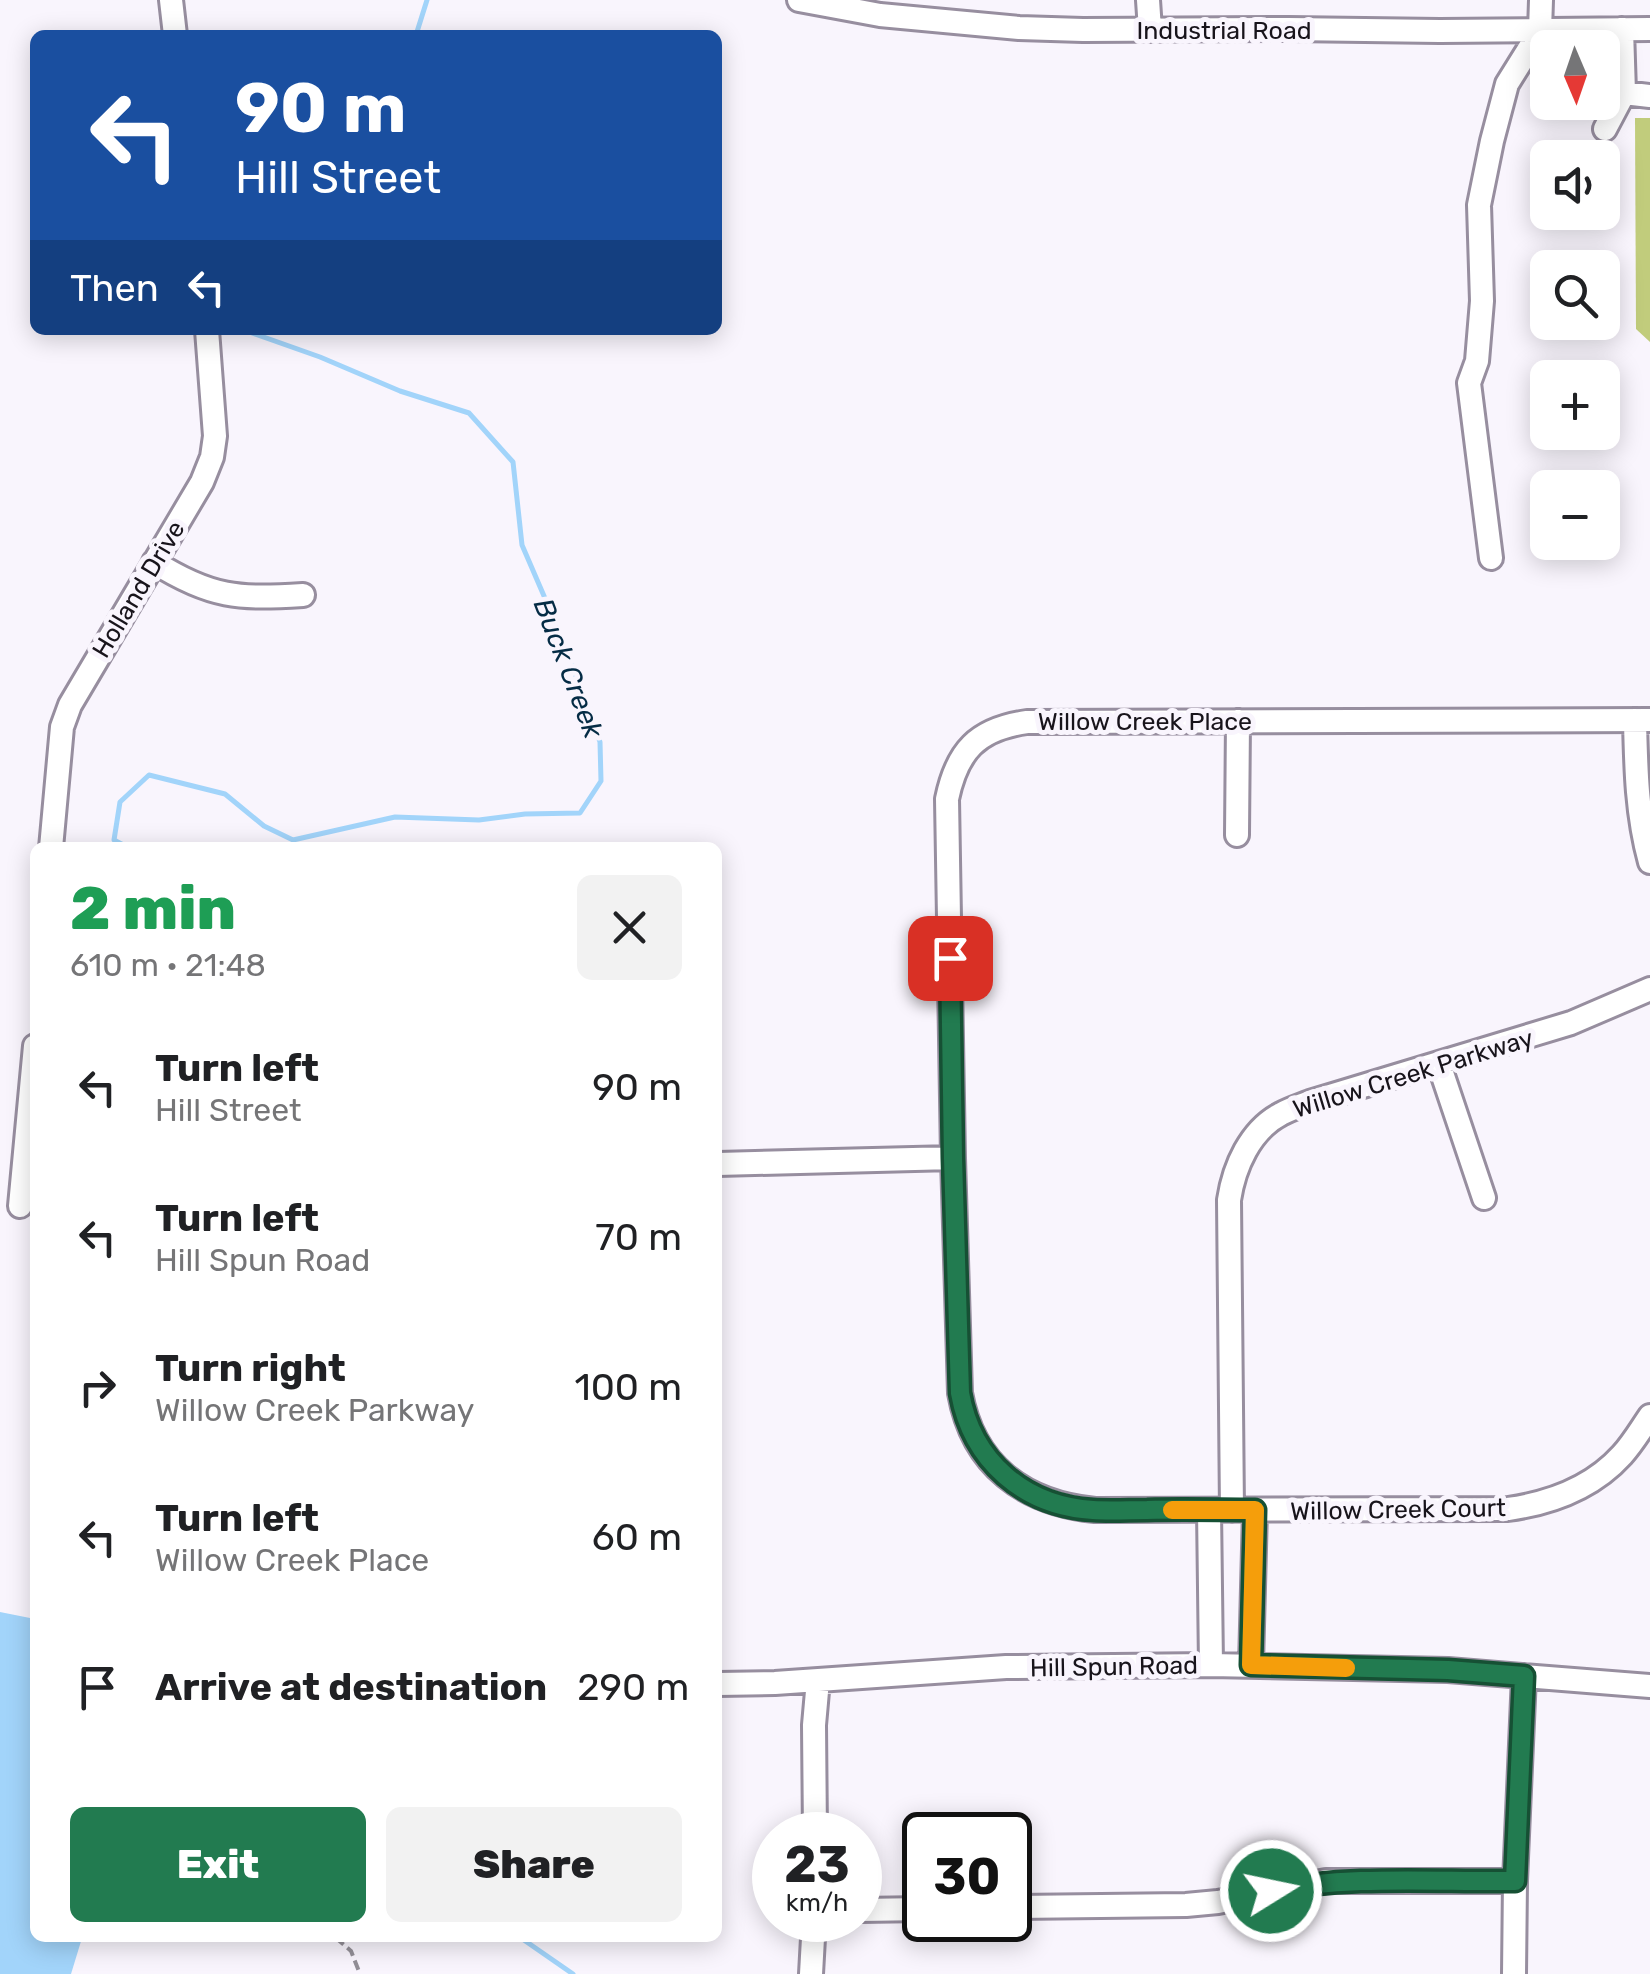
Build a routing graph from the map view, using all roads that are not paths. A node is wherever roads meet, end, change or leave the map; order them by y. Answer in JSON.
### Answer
{"nodes":[{"id":1,"x":171,"y":0,"type":"edge"},
{"id":2,"x":800,"y":0,"type":"edge"},
{"id":3,"x":1148,"y":0,"type":"edge"},
{"id":4,"x":1541,"y":0,"type":"edge"},
{"id":5,"x":1622,"y":29,"type":"junction"},
{"id":6,"x":1650,"y":29,"type":"edge"},
{"id":7,"x":175,"y":30,"type":"edge"},
{"id":8,"x":1150,"y":30,"type":"junction"},
{"id":9,"x":1530,"y":30,"type":"edge"},
{"id":10,"x":1540,"y":30,"type":"joint"},
{"id":11,"x":1530,"y":46,"type":"edge"},
{"id":12,"x":1624,"y":93,"type":"junction"},
{"id":13,"x":1650,"y":96,"type":"edge"},
{"id":14,"x":1606,"y":129,"type":"dead end"},
{"id":15,"x":208,"y":335,"type":"edge"},
{"id":16,"x":1491,"y":558,"type":"dead end"},
{"id":17,"x":154,"y":562,"type":"junction"},
{"id":18,"x":304,"y":595,"type":"dead end"},
{"id":19,"x":1238,"y":720,"type":"junction"},
{"id":20,"x":1643,"y":720,"type":"edge"},
{"id":21,"x":1237,"y":836,"type":"dead end"},
{"id":22,"x":52,"y":842,"type":"edge"},
{"id":23,"x":1650,"y":862,"type":"edge"},
{"id":24,"x":1650,"y":990,"type":"edge"},
{"id":25,"x":1439,"y":1064,"type":"junction"},
{"id":26,"x":30,"y":1099,"type":"edge"},
{"id":27,"x":953,"y":1158,"type":"junction"},
{"id":28,"x":722,"y":1164,"type":"edge"},
{"id":29,"x":1484,"y":1198,"type":"dead end"},
{"id":30,"x":20,"y":1206,"type":"dead end"},
{"id":31,"x":1650,"y":1416,"type":"edge"},
{"id":32,"x":1232,"y":1510,"type":"junction"},
{"id":33,"x":1211,"y":1665,"type":"junction"},
{"id":34,"x":1251,"y":1665,"type":"junction"},
{"id":35,"x":1524,"y":1676,"type":"junction"},
{"id":36,"x":818,"y":1680,"type":"junction"},
{"id":37,"x":722,"y":1684,"type":"edge"},
{"id":38,"x":1650,"y":1686,"type":"edge"},
{"id":39,"x":814,"y":1812,"type":"edge"},
{"id":40,"x":1515,"y":1881,"type":"junction"},
{"id":41,"x":1032,"y":1908,"type":"edge"},
{"id":42,"x":813,"y":1942,"type":"edge"},
{"id":43,"x":811,"y":1974,"type":"edge"},
{"id":44,"x":1514,"y":1974,"type":"edge"}],
"edges":[{"from":1,"to":7,"type":"street"},
{"from":2,"to":8,"type":"street","name":"Industrial Road"},
{"from":3,"to":8,"type":"street"},
{"from":4,"to":10,"type":"street"},
{"from":5,"to":6,"type":"street","name":"Industrial Road"},
{"from":5,"to":10,"type":"street","name":"Industrial Road"},
{"from":5,"to":12,"type":"street"},
{"from":8,"to":9,"type":"street","name":"Industrial Road"},
{"from":11,"to":16,"type":"street"},
{"from":12,"to":13,"type":"street"},
{"from":12,"to":14,"type":"street"},
{"from":15,"to":17,"type":"street","name":"Holland Drive"},
{"from":17,"to":18,"type":"street"},
{"from":17,"to":22,"type":"street","name":"Holland Drive"},
{"from":19,"to":20,"type":"street","name":"Willow Creek Place"},
{"from":19,"to":21,"type":"street"},
{"from":19,"to":27,"type":"street","name":"Willow Creek Place"},
{"from":20,"to":23,"type":"street"},
{"from":24,"to":25,"type":"street","name":"Willow Creek Parkway"},
{"from":25,"to":29,"type":"street"},
{"from":25,"to":32,"type":"street","name":"Willow Creek Parkway"},
{"from":26,"to":30,"type":"street"},
{"from":27,"to":28,"type":"street"},
{"from":27,"to":32,"type":"street","name":"Willow Creek Place"},
{"from":31,"to":32,"type":"street","name":"Willow Creek Court"},
{"from":32,"to":33,"type":"street","name":"Willow Creek Parkway"},
{"from":32,"to":34,"type":"street","name":"Willow Creek Parkway"},
{"from":33,"to":34,"type":"street","name":"Hill Spun Road"},
{"from":33,"to":36,"type":"street","name":"Hill Spun Road"},
{"from":34,"to":35,"type":"street","name":"Hill Spun Road"},
{"from":35,"to":38,"type":"street","name":"Hill Spun Road"},
{"from":35,"to":40,"type":"street"},
{"from":36,"to":37,"type":"street","name":"Hill Spun Road"},
{"from":36,"to":39,"type":"street"},
{"from":40,"to":41,"type":"street"},
{"from":40,"to":44,"type":"street"},
{"from":42,"to":43,"type":"street"}]}
